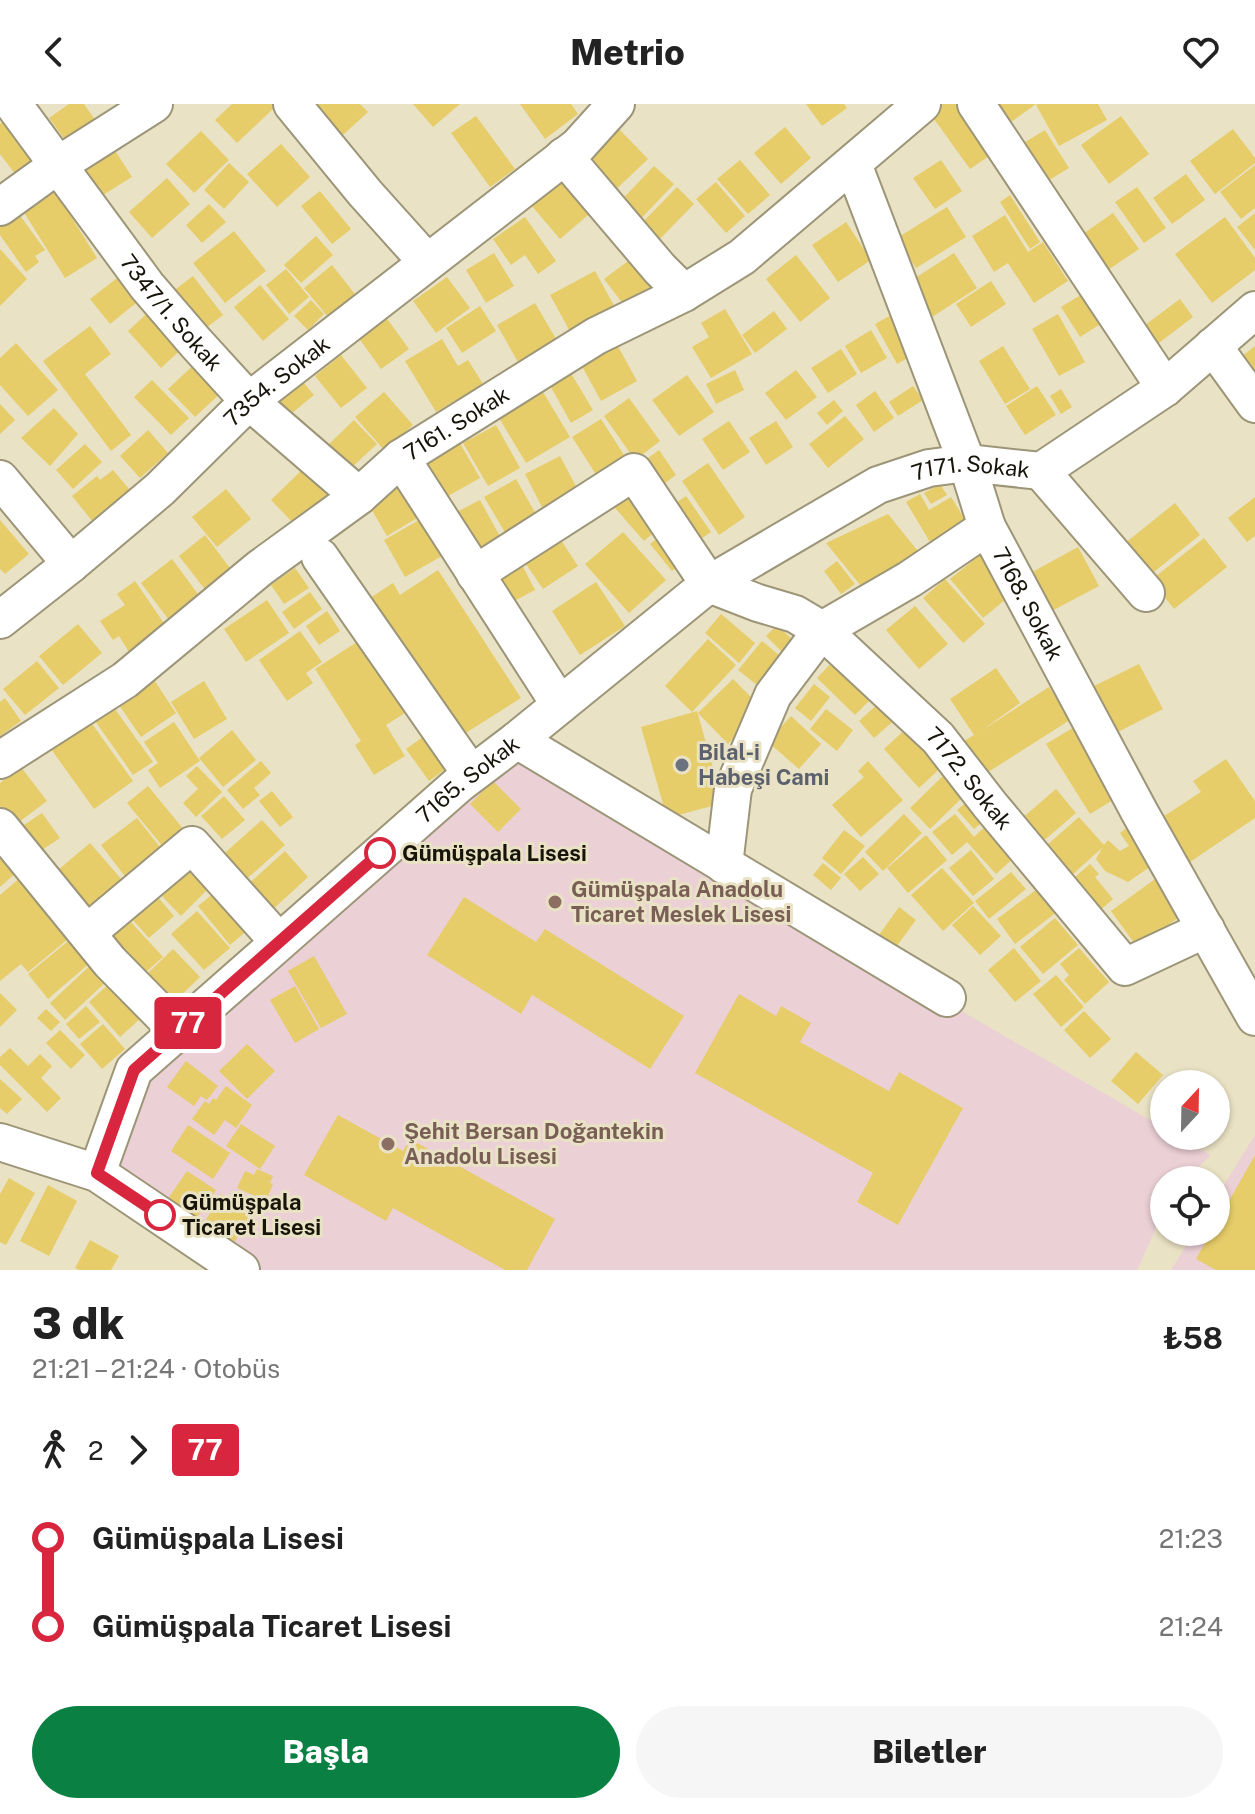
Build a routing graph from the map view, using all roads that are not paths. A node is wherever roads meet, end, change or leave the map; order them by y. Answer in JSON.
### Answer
{"nodes":[{"id":1,"x":13,"y":104,"type":"edge"},
{"id":2,"x":154,"y":104,"type":"edge"},
{"id":3,"x":292,"y":104,"type":"edge"},
{"id":4,"x":922,"y":104,"type":"edge"},
{"id":5,"x":976,"y":104,"type":"edge"},
{"id":6,"x":608,"y":106,"type":"edge"},
{"id":7,"x":564,"y":156,"type":"junction"},
{"id":8,"x":853,"y":164,"type":"junction"},
{"id":9,"x":58,"y":165,"type":"junction"},
{"id":10,"x":0,"y":207,"type":"edge"},
{"id":11,"x":427,"y":262,"type":"junction"},
{"id":12,"x":684,"y":293,"type":"junction"},
{"id":13,"x":1255,"y":310,"type":"edge"},
{"id":14,"x":1213,"y":346,"type":"junction"},
{"id":15,"x":1165,"y":388,"type":"junction"},
{"id":16,"x":249,"y":401,"type":"junction"},
{"id":17,"x":1255,"y":404,"type":"edge"},
{"id":18,"x":401,"y":458,"type":"junction"},
{"id":19,"x":967,"y":463,"type":"junction"},
{"id":20,"x":1041,"y":471,"type":"junction"},
{"id":21,"x":0,"y":479,"type":"edge"},
{"id":22,"x":359,"y":496,"type":"junction"},
{"id":23,"x":987,"y":527,"type":"junction"},
{"id":24,"x":320,"y":557,"type":"dead end"},
{"id":25,"x":71,"y":564,"type":"junction"},
{"id":26,"x":475,"y":574,"type":"junction"},
{"id":27,"x":709,"y":584,"type":"junction"},
{"id":28,"x":1146,"y":593,"type":"dead end"},
{"id":29,"x":0,"y":620,"type":"edge"},
{"id":30,"x":822,"y":630,"type":"junction"},
{"id":31,"x":560,"y":705,"type":"junction"},
{"id":32,"x":517,"y":740,"type":"junction"},
{"id":33,"x":0,"y":760,"type":"edge"},
{"id":34,"x":471,"y":774,"type":"junction"},
{"id":35,"x":0,"y":827,"type":"edge"},
{"id":36,"x":724,"y":865,"type":"junction"},
{"id":37,"x":1206,"y":929,"type":"junction"},
{"id":38,"x":87,"y":933,"type":"junction"},
{"id":39,"x":279,"y":942,"type":"junction"},
{"id":40,"x":947,"y":998,"type":"dead end"},
{"id":41,"x":1255,"y":1017,"type":"edge"},
{"id":42,"x":178,"y":1031,"type":"junction"},
{"id":43,"x":0,"y":1142,"type":"edge"},
{"id":44,"x":97,"y":1173,"type":"junction"},
{"id":45,"x":241,"y":1270,"type":"edge"}],
"edges":[{"from":1,"to":9,"type":"street","name":"7347/1. Sokak"},
{"from":2,"to":9,"type":"street"},
{"from":3,"to":11,"type":"street"},
{"from":4,"to":8,"type":"street","name":"7161. Sokak"},
{"from":5,"to":15,"type":"street"},
{"from":6,"to":7,"type":"street","name":"7354. Sokak"},
{"from":7,"to":11,"type":"street","name":"7354. Sokak"},
{"from":7,"to":12,"type":"street"},
{"from":8,"to":12,"type":"street","name":"7161. Sokak"},
{"from":8,"to":19,"type":"street","name":"7168. Sokak"},
{"from":9,"to":10,"type":"street"},
{"from":9,"to":16,"type":"street","name":"7347/1. Sokak"},
{"from":11,"to":16,"type":"street","name":"7354. Sokak"},
{"from":12,"to":18,"type":"street","name":"7161. Sokak"},
{"from":13,"to":14,"type":"street","name":"7171. Sokak"},
{"from":14,"to":15,"type":"street","name":"7171. Sokak"},
{"from":14,"to":17,"type":"street"},
{"from":15,"to":20,"type":"street","name":"7171. Sokak"},
{"from":16,"to":22,"type":"street","name":"7347/1. Sokak"},
{"from":16,"to":25,"type":"street","name":"7354. Sokak"},
{"from":18,"to":22,"type":"street","name":"7161. Sokak"},
{"from":18,"to":26,"type":"street"},
{"from":19,"to":20,"type":"street","name":"7171. Sokak"},
{"from":19,"to":23,"type":"street","name":"7168. Sokak"},
{"from":19,"to":27,"type":"street","name":"7171. Sokak"},
{"from":20,"to":28,"type":"street"},
{"from":21,"to":25,"type":"street"},
{"from":22,"to":33,"type":"street","name":"7161. Sokak"},
{"from":23,"to":30,"type":"street"},
{"from":23,"to":37,"type":"street","name":"7168. Sokak"},
{"from":24,"to":34,"type":"street"},
{"from":25,"to":29,"type":"street","name":"7354. Sokak"},
{"from":26,"to":27,"type":"street"},
{"from":26,"to":31,"type":"street"},
{"from":27,"to":30,"type":"street","name":"7172. Sokak"},
{"from":27,"to":31,"type":"street","name":"7165. Sokak"},
{"from":30,"to":36,"type":"street"},
{"from":30,"to":37,"type":"street","name":"7172. Sokak"},
{"from":31,"to":32,"type":"street","name":"7165. Sokak"},
{"from":32,"to":34,"type":"street","name":"7165. Sokak"},
{"from":32,"to":36,"type":"street"},
{"from":34,"to":39,"type":"street","name":"7165. Sokak"},
{"from":35,"to":38,"type":"street"},
{"from":36,"to":40,"type":"street"},
{"from":37,"to":41,"type":"street","name":"7168. Sokak"},
{"from":38,"to":39,"type":"street"},
{"from":38,"to":42,"type":"street"},
{"from":39,"to":42,"type":"street","name":"7165. Sokak"},
{"from":42,"to":44,"type":"street","name":"7165. Sokak"},
{"from":43,"to":44,"type":"street"},
{"from":44,"to":45,"type":"street"}]}
